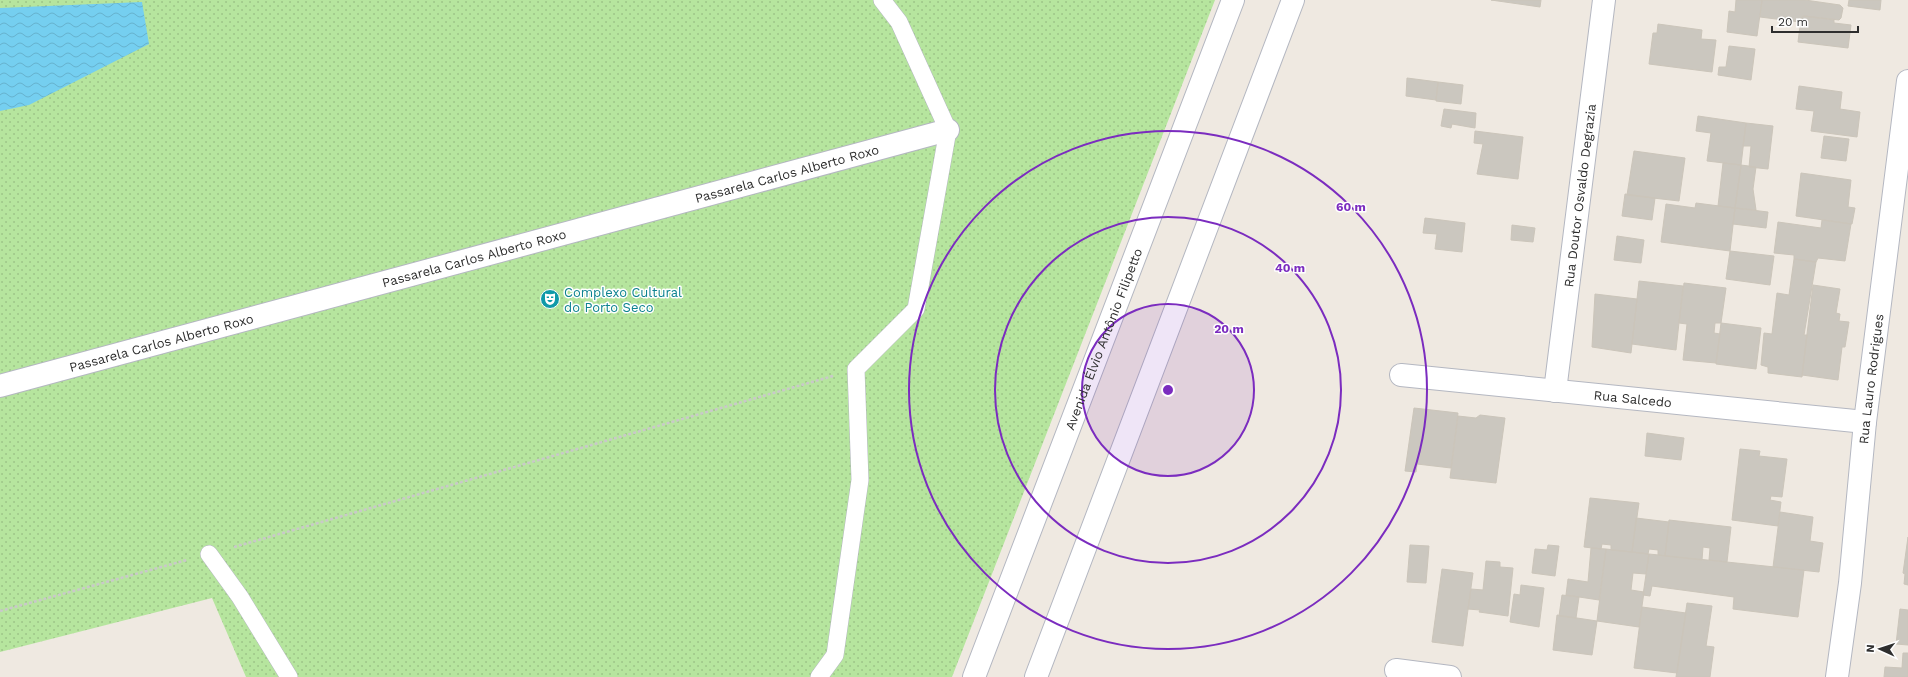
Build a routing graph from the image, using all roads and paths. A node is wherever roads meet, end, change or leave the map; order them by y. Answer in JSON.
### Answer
{"nodes":[{"id":1,"x":882,"y":0,"type":"edge"},
{"id":2,"x":1233,"y":0,"type":"edge"},
{"id":3,"x":1293,"y":0,"type":"edge"},
{"id":4,"x":1604,"y":0,"type":"edge"},
{"id":5,"x":1908,"y":81,"type":"edge"},
{"id":6,"x":948,"y":130,"type":"junction"},
{"id":7,"x":856,"y":369,"type":"junction"},
{"id":8,"x":1401,"y":375,"type":"dead end"},
{"id":9,"x":0,"y":386,"type":"edge"},
{"id":10,"x":1555,"y":391,"type":"junction"},
{"id":11,"x":1865,"y":422,"type":"junction"},
{"id":12,"x":209,"y":554,"type":"junction"},
{"id":13,"x":0,"y":611,"type":"edge"},
{"id":14,"x":1396,"y":670,"type":"dead end"},
{"id":15,"x":288,"y":677,"type":"edge"},
{"id":16,"x":819,"y":677,"type":"edge"},
{"id":17,"x":974,"y":677,"type":"edge"},
{"id":18,"x":1036,"y":677,"type":"edge"},
{"id":19,"x":1450,"y":677,"type":"edge"},
{"id":20,"x":1837,"y":677,"type":"edge"}],
"edges":[{"from":1,"to":6,"type":"lane"},
{"from":2,"to":17,"type":"street","name":"Avenida Élvio Antônio Filipetto"},
{"from":3,"to":18,"type":"street"},
{"from":4,"to":10,"type":"street","name":"Rua Doutor Osvaldo Degrazia"},
{"from":5,"to":11,"type":"street","name":"Rua Lauro Rodrigues"},
{"from":6,"to":7,"type":"lane"},
{"from":6,"to":9,"type":"street","name":"Passarela Carlos Alberto Roxo"},
{"from":7,"to":12,"type":"path"},
{"from":7,"to":16,"type":"lane"},
{"from":8,"to":10,"type":"street","name":"Rua Salcedo"},
{"from":10,"to":11,"type":"street","name":"Rua Salcedo"},
{"from":11,"to":20,"type":"street","name":"Rua Lauro Rodrigues"},
{"from":12,"to":13,"type":"path"},
{"from":12,"to":15,"type":"lane"},
{"from":14,"to":19,"type":"street"}]}
